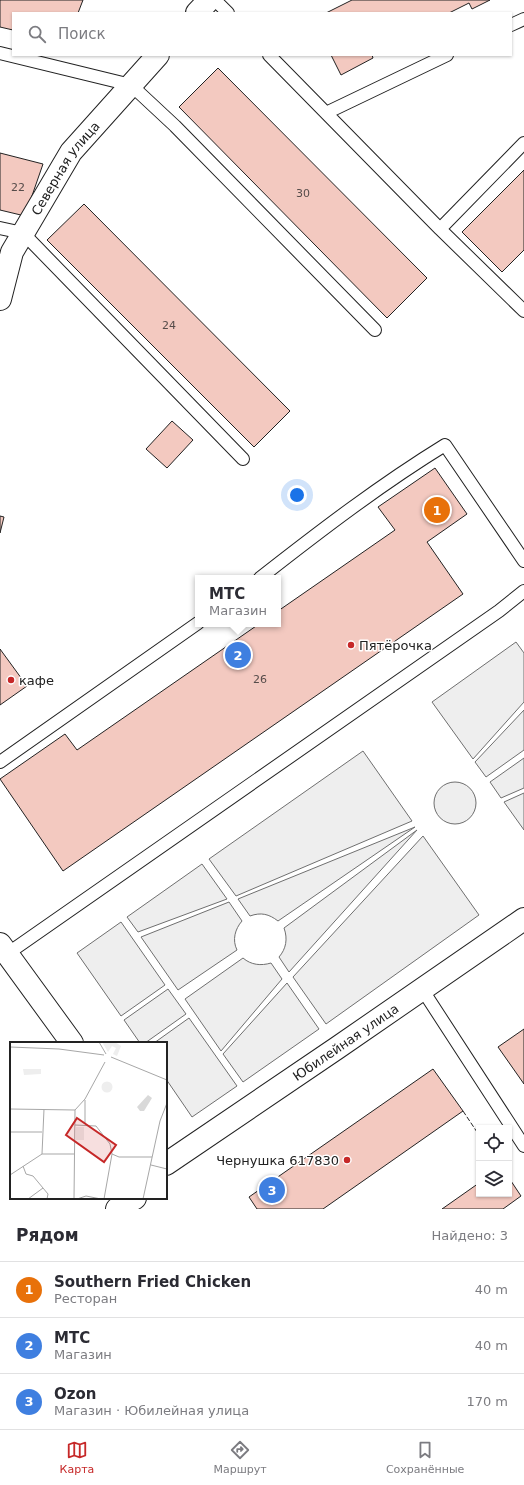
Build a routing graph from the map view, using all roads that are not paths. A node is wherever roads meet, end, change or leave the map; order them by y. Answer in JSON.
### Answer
{"nodes":[{"id":1,"x":209,"y":0,"type":"edge"},
{"id":2,"x":215,"y":0,"type":"edge"},
{"id":3,"x":198,"y":12,"type":"edge"},
{"id":4,"x":227,"y":12,"type":"edge"},
{"id":5,"x":524,"y":19,"type":"edge"},
{"id":6,"x":512,"y":25,"type":"edge"},
{"id":7,"x":0,"y":53,"type":"edge"},
{"id":8,"x":12,"y":56,"type":"edge"},
{"id":9,"x":12,"y":56,"type":"edge"},
{"id":10,"x":157,"y":56,"type":"edge"},
{"id":11,"x":270,"y":56,"type":"edge"},
{"id":12,"x":446,"y":56,"type":"edge"},
{"id":13,"x":131,"y":85,"type":"junction"},
{"id":14,"x":326,"y":113,"type":"junction"},
{"id":15,"x":524,"y":143,"type":"edge"},
{"id":16,"x":0,"y":228,"type":"edge"},
{"id":17,"x":440,"y":229,"type":"junction"},
{"id":18,"x":23,"y":233,"type":"junction"},
{"id":19,"x":0,"y":299,"type":"edge"},
{"id":20,"x":524,"y":311,"type":"edge"},
{"id":21,"x":375,"y":330,"type":"dead end"},
{"id":22,"x":243,"y":459,"type":"dead end"},
{"id":23,"x":524,"y":561,"type":"edge"},
{"id":24,"x":264,"y":575,"type":"edge"},
{"id":25,"x":524,"y":591,"type":"edge"},
{"id":26,"x":195,"y":625,"type":"edge"},
{"id":27,"x":0,"y":762,"type":"edge"},
{"id":28,"x":524,"y":919,"type":"edge"},
{"id":29,"x":2,"y":953,"type":"edge"},
{"id":30,"x":422,"y":990,"type":"junction"},
{"id":31,"x":71,"y":1042,"type":"edge"},
{"id":32,"x":522,"y":1140,"type":"edge"},
{"id":33,"x":167,"y":1163,"type":"edge"},
{"id":34,"x":133,"y":1199,"type":"edge"},
{"id":35,"x":117,"y":1209,"type":"edge"}],
"edges":[{"from":1,"to":3,"type":"street"},
{"from":2,"to":4,"type":"lane"},
{"from":5,"to":6,"type":"lane"},
{"from":7,"to":9,"type":"lane"},
{"from":8,"to":13,"type":"lane"},
{"from":10,"to":13,"type":"street","name":"Северная улица"},
{"from":11,"to":14,"type":"lane"},
{"from":12,"to":14,"type":"lane"},
{"from":13,"to":18,"type":"street","name":"Северная улица"},
{"from":13,"to":21,"type":"lane"},
{"from":14,"to":17,"type":"lane"},
{"from":15,"to":17,"type":"lane"},
{"from":16,"to":18,"type":"lane"},
{"from":17,"to":20,"type":"lane"},
{"from":18,"to":19,"type":"street","name":"Северная улица"},
{"from":18,"to":22,"type":"lane"},
{"from":23,"to":24,"type":"lane"},
{"from":25,"to":29,"type":"lane"},
{"from":26,"to":27,"type":"lane"},
{"from":28,"to":30,"type":"street","name":"Юбилейная улица"},
{"from":29,"to":31,"type":"street"},
{"from":30,"to":32,"type":"lane"},
{"from":30,"to":33,"type":"street","name":"Юбилейная улица"},
{"from":34,"to":35,"type":"street"}]}
